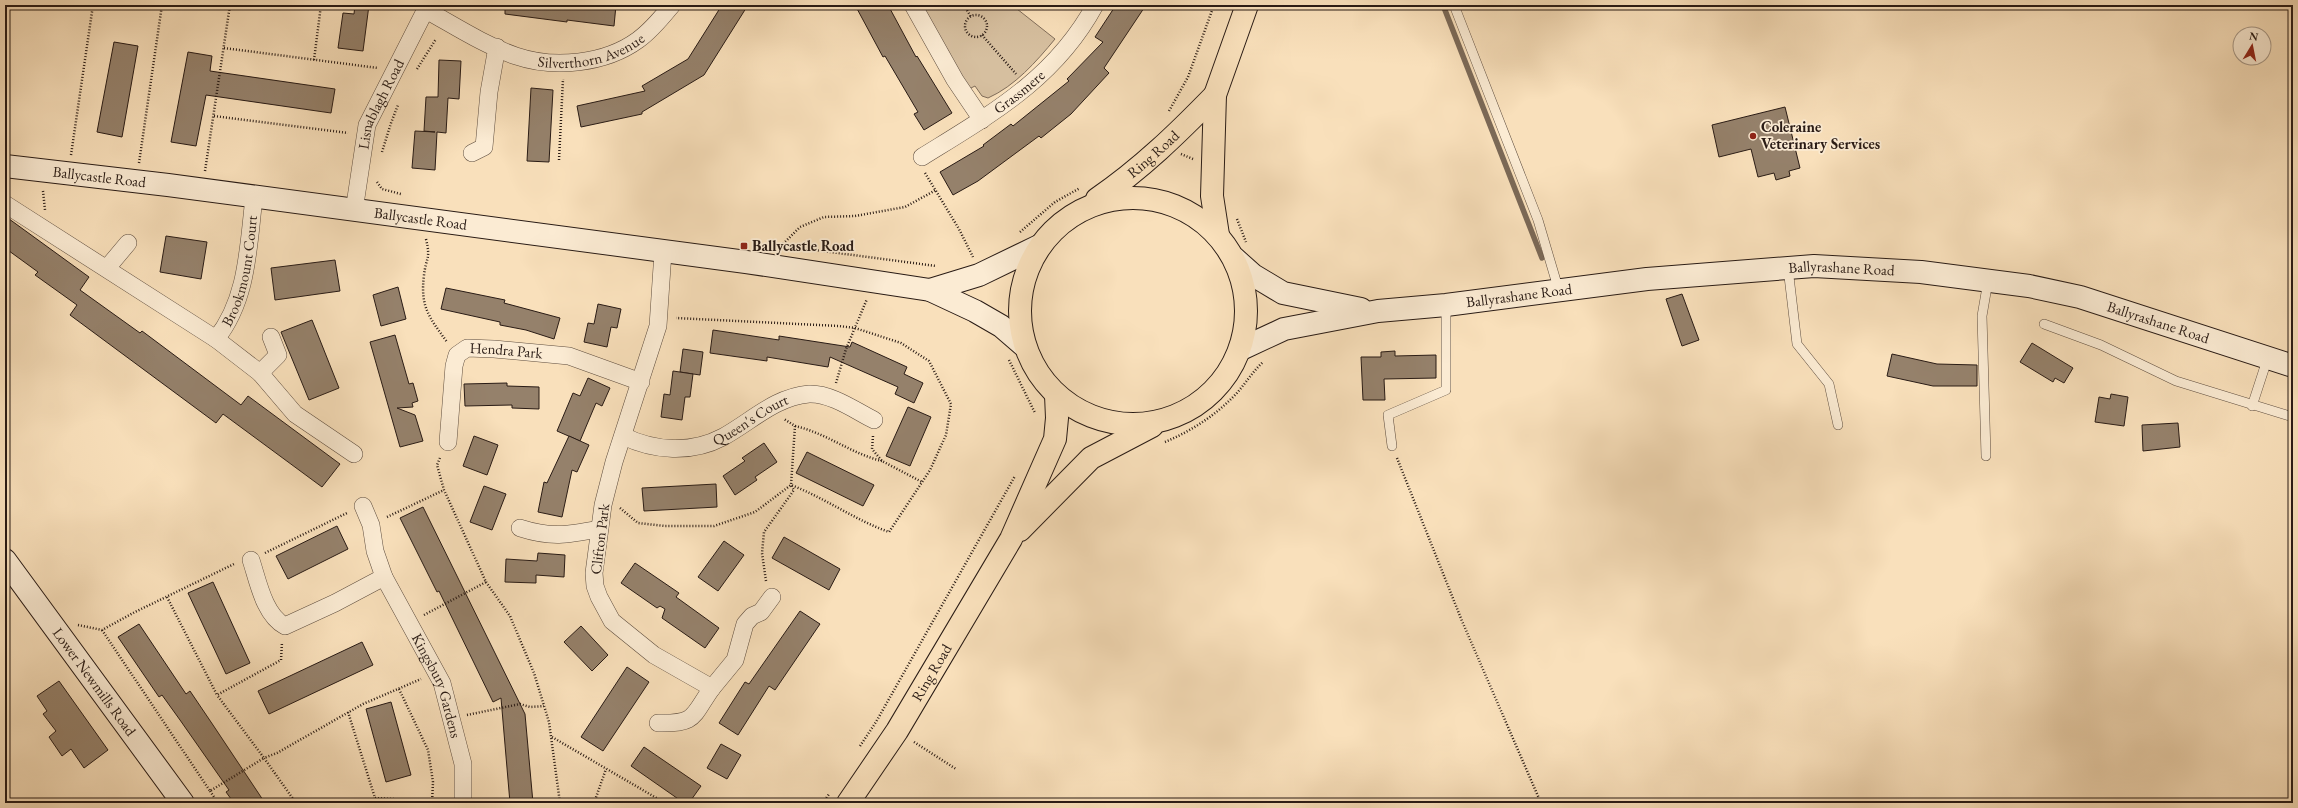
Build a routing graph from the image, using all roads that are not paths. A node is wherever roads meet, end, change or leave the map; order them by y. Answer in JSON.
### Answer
{"nodes":[{"id":1,"x":672,"y":5,"type":"edge"},
{"id":2,"x":914,"y":5,"type":"edge"},
{"id":3,"x":1095,"y":5,"type":"edge"},
{"id":4,"x":1247,"y":5,"type":"edge"},
{"id":5,"x":1454,"y":5,"type":"edge"},
{"id":6,"x":427,"y":8,"type":"edge"},
{"id":7,"x":497,"y":48,"type":"junction"},
{"id":8,"x":1215,"y":95,"type":"junction"},
{"id":9,"x":982,"y":120,"type":"junction"},
{"id":10,"x":472,"y":153,"type":"dead end"},
{"id":11,"x":922,"y":157,"type":"road end"},
{"id":12,"x":5,"y":166,"type":"edge"},
{"id":13,"x":1083,"y":197,"type":"junction"},
{"id":14,"x":254,"y":198,"type":"junction"},
{"id":15,"x":5,"y":204,"type":"edge"},
{"id":16,"x":354,"y":211,"type":"junction"},
{"id":17,"x":1218,"y":235,"type":"junction"},
{"id":18,"x":128,"y":243,"type":"dead end"},
{"id":19,"x":1038,"y":246,"type":"junction"},
{"id":20,"x":663,"y":252,"type":"junction"},
{"id":21,"x":1241,"y":252,"type":"junction"},
{"id":22,"x":107,"y":268,"type":"junction"},
{"id":23,"x":1788,"y":268,"type":"junction"},
{"id":24,"x":1988,"y":279,"type":"junction"},
{"id":25,"x":930,"y":290,"type":"junction"},
{"id":26,"x":1559,"y":291,"type":"junction"},
{"id":27,"x":1446,"y":305,"type":"junction"},
{"id":28,"x":1378,"y":311,"type":"junction"},
{"id":29,"x":2044,"y":324,"type":"dead end"},
{"id":30,"x":271,"y":337,"type":"dead end"},
{"id":31,"x":216,"y":339,"type":"junction"},
{"id":32,"x":1240,"y":349,"type":"junction"},
{"id":33,"x":1015,"y":351,"type":"junction"},
{"id":34,"x":2268,"y":358,"type":"junction"},
{"id":35,"x":2293,"y":366,"type":"edge"},
{"id":36,"x":260,"y":373,"type":"junction"},
{"id":37,"x":641,"y":382,"type":"junction"},
{"id":38,"x":1056,"y":395,"type":"junction"},
{"id":39,"x":2252,"y":406,"type":"junction"},
{"id":40,"x":2293,"y":417,"type":"edge"},
{"id":41,"x":874,"y":420,"type":"road end"},
{"id":42,"x":1162,"y":422,"type":"junction"},
{"id":43,"x":1838,"y":425,"type":"dead end"},
{"id":44,"x":623,"y":436,"type":"junction"},
{"id":45,"x":448,"y":442,"type":"road end"},
{"id":46,"x":1392,"y":446,"type":"road end"},
{"id":47,"x":354,"y":454,"type":"dead end"},
{"id":48,"x":1986,"y":456,"type":"dead end"},
{"id":49,"x":363,"y":506,"type":"road end"},
{"id":50,"x":520,"y":528,"type":"dead end"},
{"id":51,"x":599,"y":529,"type":"junction"},
{"id":52,"x":1011,"y":539,"type":"junction"},
{"id":53,"x":5,"y":560,"type":"edge"},
{"id":54,"x":251,"y":560,"type":"road end"},
{"id":55,"x":384,"y":577,"type":"junction"},
{"id":56,"x":772,"y":597,"type":"road end"},
{"id":57,"x":712,"y":688,"type":"junction"},
{"id":58,"x":658,"y":723,"type":"dead end"},
{"id":59,"x":840,"y":797,"type":"edge"},
{"id":60,"x":183,"y":803,"type":"edge"},
{"id":61,"x":463,"y":803,"type":"edge"}],
"edges":[{"from":1,"to":7,"type":"street","name":"Silverthorn Avenue"},
{"from":2,"to":9,"type":"street"},
{"from":3,"to":9,"type":"street","name":"Grassmere"},
{"from":4,"to":8,"type":"main road","name":"Ring Road"},
{"from":5,"to":26,"type":"lane"},
{"from":6,"to":7,"type":"street","name":"Silverthorn Avenue"},
{"from":6,"to":16,"type":"street","name":"Lisnablagh Road"},
{"from":7,"to":10,"type":"street"},
{"from":8,"to":13,"type":"main road","name":"Ring Road"},
{"from":8,"to":17,"type":"main road","name":"Ring Road"},
{"from":9,"to":11,"type":"street","name":"Grassmere"},
{"from":12,"to":14,"type":"main road","name":"Ballycastle Road"},
{"from":13,"to":17,"type":"main road"},
{"from":13,"to":19,"type":"main road"},
{"from":14,"to":16,"type":"main road","name":"Ballycastle Road"},
{"from":14,"to":31,"type":"street","name":"Brookmount Court"},
{"from":15,"to":22,"type":"street","name":"Brookmount Court"},
{"from":16,"to":20,"type":"main road","name":"Ballycastle Road"},
{"from":17,"to":21,"type":"main road","name":"Ring Road"},
{"from":18,"to":22,"type":"street"},
{"from":19,"to":25,"type":"main road","name":"Ballycastle Road"},
{"from":19,"to":33,"type":"main road"},
{"from":20,"to":25,"type":"main road","name":"Ballycastle Road"},
{"from":20,"to":37,"type":"street","name":"Clifton Park"},
{"from":21,"to":28,"type":"main road","name":"Ballyrashane Road"},
{"from":21,"to":32,"type":"main road","name":"Ring Road"},
{"from":22,"to":31,"type":"street","name":"Brookmount Court"},
{"from":23,"to":24,"type":"main road","name":"Ballyrashane Road"},
{"from":23,"to":26,"type":"main road","name":"Ballyrashane Road"},
{"from":23,"to":43,"type":"lane"},
{"from":24,"to":34,"type":"main road","name":"Ballyrashane Road"},
{"from":24,"to":48,"type":"lane"},
{"from":25,"to":33,"type":"main road","name":"Ballycastle Road"},
{"from":26,"to":27,"type":"main road","name":"Ballyrashane Road"},
{"from":27,"to":28,"type":"main road","name":"Ballyrashane Road"},
{"from":27,"to":46,"type":"lane"},
{"from":28,"to":32,"type":"main road","name":"Ballyrashane Road"},
{"from":29,"to":39,"type":"lane"},
{"from":30,"to":36,"type":"street"},
{"from":31,"to":36,"type":"street","name":"Brookmount Court"},
{"from":32,"to":42,"type":"main road","name":"Ring Road"},
{"from":33,"to":38,"type":"main road"},
{"from":34,"to":35,"type":"main road","name":"Ballyrashane Road"},
{"from":34,"to":39,"type":"lane"},
{"from":36,"to":47,"type":"street","name":"Brookmount Court"},
{"from":37,"to":44,"type":"street","name":"Clifton Park"},
{"from":37,"to":45,"type":"street","name":"Hendra Park"},
{"from":38,"to":42,"type":"main road"},
{"from":38,"to":52,"type":"main road","name":"Ring Road"},
{"from":39,"to":40,"type":"lane"},
{"from":41,"to":44,"type":"street","name":"Queen's Court"},
{"from":42,"to":52,"type":"main road","name":"Ring Road"},
{"from":44,"to":51,"type":"street","name":"Clifton Park"},
{"from":49,"to":55,"type":"street","name":"Kingsbury Gardens"},
{"from":50,"to":51,"type":"street"},
{"from":51,"to":57,"type":"street","name":"Clifton Park"},
{"from":52,"to":59,"type":"main road","name":"Ring Road"},
{"from":53,"to":60,"type":"main road","name":"Lower Newmills Road"},
{"from":54,"to":55,"type":"street"},
{"from":55,"to":61,"type":"street","name":"Kingsbury Gardens"},
{"from":56,"to":57,"type":"street"},
{"from":57,"to":58,"type":"street"}]}
